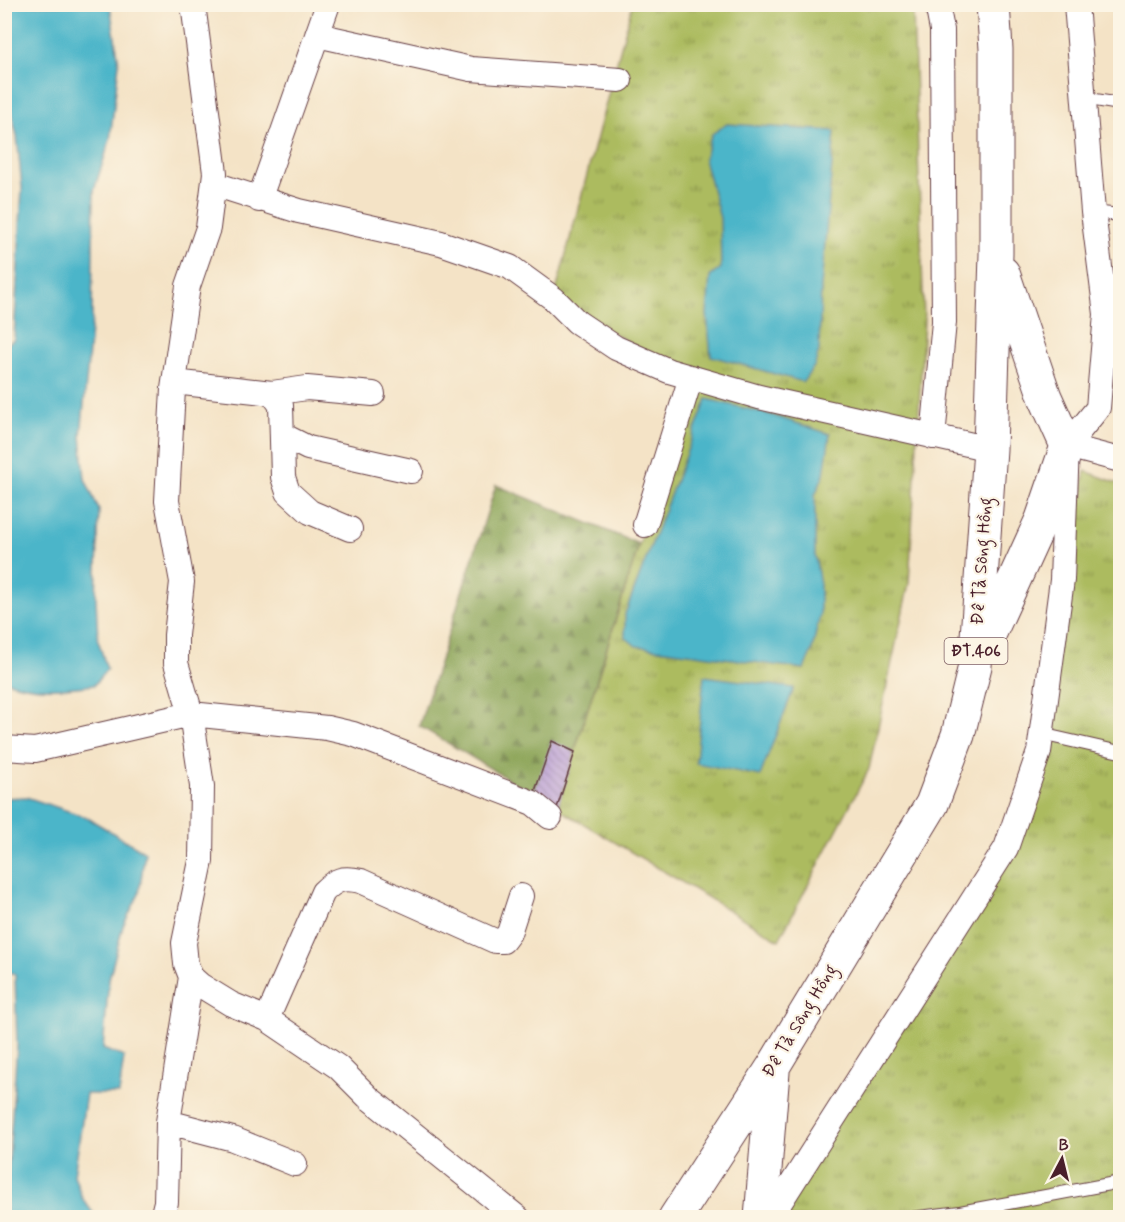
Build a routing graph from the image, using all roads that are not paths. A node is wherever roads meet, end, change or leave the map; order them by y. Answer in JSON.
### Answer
{"nodes":[{"id":1,"x":193,"y":4,"type":"edge"},
{"id":2,"x":328,"y":4,"type":"edge"},
{"id":3,"x":937,"y":4,"type":"edge"},
{"id":4,"x":993,"y":4,"type":"edge"},
{"id":5,"x":1011,"y":4,"type":"edge"},
{"id":6,"x":1077,"y":4,"type":"edge"},
{"id":7,"x":317,"y":35,"type":"junction"},
{"id":8,"x":996,"y":49,"type":"junction"},
{"id":9,"x":620,"y":80,"type":"dead end"},
{"id":10,"x":1083,"y":98,"type":"junction"},
{"id":11,"x":1120,"y":104,"type":"edge"},
{"id":12,"x":214,"y":184,"type":"junction"},
{"id":13,"x":259,"y":200,"type":"junction"},
{"id":14,"x":1093,"y":212,"type":"junction"},
{"id":15,"x":1120,"y":214,"type":"edge"},
{"id":16,"x":996,"y":254,"type":"junction"},
{"id":17,"x":1113,"y":314,"type":"edge"},
{"id":18,"x":692,"y":378,"type":"junction"},
{"id":19,"x":174,"y":382,"type":"junction"},
{"id":20,"x":272,"y":393,"type":"junction"},
{"id":21,"x":373,"y":394,"type":"dead end"},
{"id":22,"x":282,"y":435,"type":"junction"},
{"id":23,"x":933,"y":437,"type":"junction"},
{"id":24,"x":1067,"y":446,"type":"junction"},
{"id":25,"x":990,"y":448,"type":"junction"},
{"id":26,"x":1120,"y":460,"type":"edge"},
{"id":27,"x":411,"y":471,"type":"dead end"},
{"id":28,"x":645,"y":525,"type":"dead end"},
{"id":29,"x":350,"y":529,"type":"dead end"},
{"id":30,"x":975,"y":666,"type":"junction"},
{"id":31,"x":191,"y":714,"type":"junction"},
{"id":32,"x":1041,"y":734,"type":"junction"},
{"id":33,"x":4,"y":748,"type":"edge"},
{"id":34,"x":1120,"y":752,"type":"edge"},
{"id":35,"x":550,"y":817,"type":"dead end"},
{"id":36,"x":521,"y":896,"type":"dead end"},
{"id":37,"x":191,"y":977,"type":"junction"},
{"id":38,"x":267,"y":1019,"type":"junction"},
{"id":39,"x":773,"y":1067,"type":"junction"},
{"id":40,"x":168,"y":1122,"type":"junction"},
{"id":41,"x":295,"y":1164,"type":"dead end"},
{"id":42,"x":1120,"y":1182,"type":"edge"},
{"id":43,"x":162,"y":1218,"type":"edge"},
{"id":44,"x":518,"y":1218,"type":"edge"},
{"id":45,"x":675,"y":1218,"type":"edge"},
{"id":46,"x":760,"y":1218,"type":"edge"},
{"id":47,"x":770,"y":1218,"type":"edge"},
{"id":48,"x":911,"y":1218,"type":"edge"}],
"edges":[{"from":1,"to":12,"type":"street"},
{"from":2,"to":7,"type":"street"},
{"from":3,"to":23,"type":"street"},
{"from":4,"to":8,"type":"main road","name":"Đê Tả Sông Hồng","number":"ĐT.406"},
{"from":5,"to":8,"type":"street"},
{"from":6,"to":10,"type":"street"},
{"from":7,"to":9,"type":"street"},
{"from":7,"to":13,"type":"street"},
{"from":8,"to":16,"type":"main road","name":"Đê Tả Sông Hồng","number":"ĐT.406"},
{"from":10,"to":11,"type":"lane"},
{"from":10,"to":14,"type":"street"},
{"from":12,"to":13,"type":"street"},
{"from":12,"to":19,"type":"street"},
{"from":13,"to":18,"type":"street"},
{"from":14,"to":15,"type":"lane"},
{"from":14,"to":17,"type":"street"},
{"from":16,"to":24,"type":"main road"},
{"from":16,"to":25,"type":"main road","name":"Đê Tả Sông Hồng","number":"ĐT.406"},
{"from":17,"to":24,"type":"street"},
{"from":18,"to":23,"type":"street"},
{"from":18,"to":28,"type":"street"},
{"from":19,"to":20,"type":"street"},
{"from":19,"to":31,"type":"street"},
{"from":20,"to":21,"type":"street"},
{"from":20,"to":22,"type":"street"},
{"from":22,"to":27,"type":"street"},
{"from":22,"to":29,"type":"street"},
{"from":23,"to":25,"type":"street"},
{"from":24,"to":26,"type":"street"},
{"from":24,"to":30,"type":"main road"},
{"from":24,"to":32,"type":"street"},
{"from":25,"to":30,"type":"main road","name":"Đê Tả Sông Hồng","number":"ĐT.406"},
{"from":30,"to":39,"type":"main road","name":"Đê Tả Sông Hồng","number":"ĐT.406"},
{"from":31,"to":33,"type":"street"},
{"from":31,"to":35,"type":"street"},
{"from":31,"to":37,"type":"street"},
{"from":32,"to":34,"type":"lane"},
{"from":32,"to":47,"type":"street"},
{"from":36,"to":38,"type":"street"},
{"from":37,"to":38,"type":"street"},
{"from":37,"to":40,"type":"street"},
{"from":38,"to":44,"type":"street"},
{"from":39,"to":45,"type":"main road","name":"Đê Tả Sông Hồng","number":"ĐT.406"},
{"from":39,"to":46,"type":"main road"},
{"from":40,"to":41,"type":"street"},
{"from":40,"to":43,"type":"street"},
{"from":42,"to":48,"type":"lane"}]}
